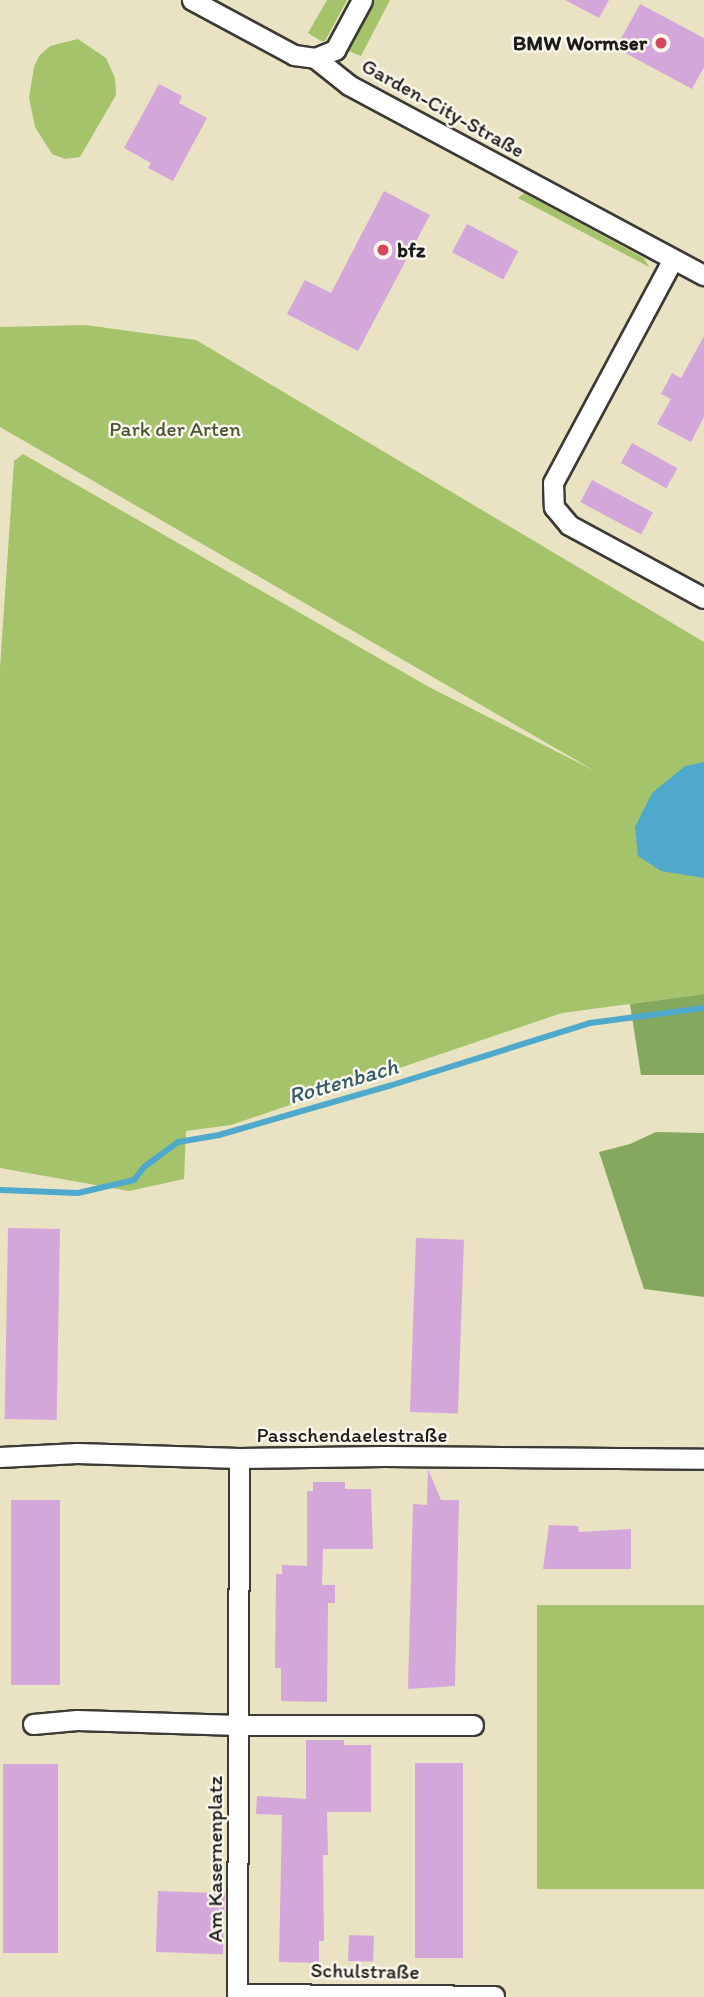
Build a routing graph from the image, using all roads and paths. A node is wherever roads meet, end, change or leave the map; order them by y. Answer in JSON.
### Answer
{"nodes":[{"id":1,"x":192,"y":0,"type":"edge"},
{"id":2,"x":362,"y":0,"type":"edge"},
{"id":3,"x":315,"y":58,"type":"junction"},
{"id":4,"x":673,"y":259,"type":"junction"},
{"id":5,"x":704,"y":275,"type":"edge"},
{"id":6,"x":704,"y":598,"type":"edge"},
{"id":7,"x":0,"y":1457,"type":"edge"},
{"id":8,"x":239,"y":1458,"type":"junction"},
{"id":9,"x":704,"y":1459,"type":"edge"},
{"id":10,"x":33,"y":1724,"type":"dead end"},
{"id":11,"x":238,"y":1725,"type":"junction"},
{"id":12,"x":473,"y":1725,"type":"dead end"},
{"id":13,"x":237,"y":1994,"type":"joint"},
{"id":14,"x":359,"y":1995,"type":"edge"},
{"id":15,"x":494,"y":1996,"type":"edge"}],
"edges":[{"from":1,"to":3,"type":"street","name":"Garden-City-Straße"},
{"from":2,"to":3,"type":"street"},
{"from":3,"to":4,"type":"street","name":"Garden-City-Straße"},
{"from":4,"to":5,"type":"street","name":"Garden-City-Straße"},
{"from":4,"to":6,"type":"street"},
{"from":7,"to":8,"type":"street","name":"Passchendaelestraße"},
{"from":8,"to":9,"type":"street","name":"Passchendaelestraße"},
{"from":8,"to":11,"type":"street","name":"Am Kasernenplatz"},
{"from":10,"to":11,"type":"street"},
{"from":11,"to":12,"type":"street"},
{"from":11,"to":13,"type":"street","name":"Am Kasernenplatz"},
{"from":13,"to":14,"type":"street","name":"Schulstraße"},
{"from":14,"to":15,"type":"street","name":"Schulstraße"}]}
